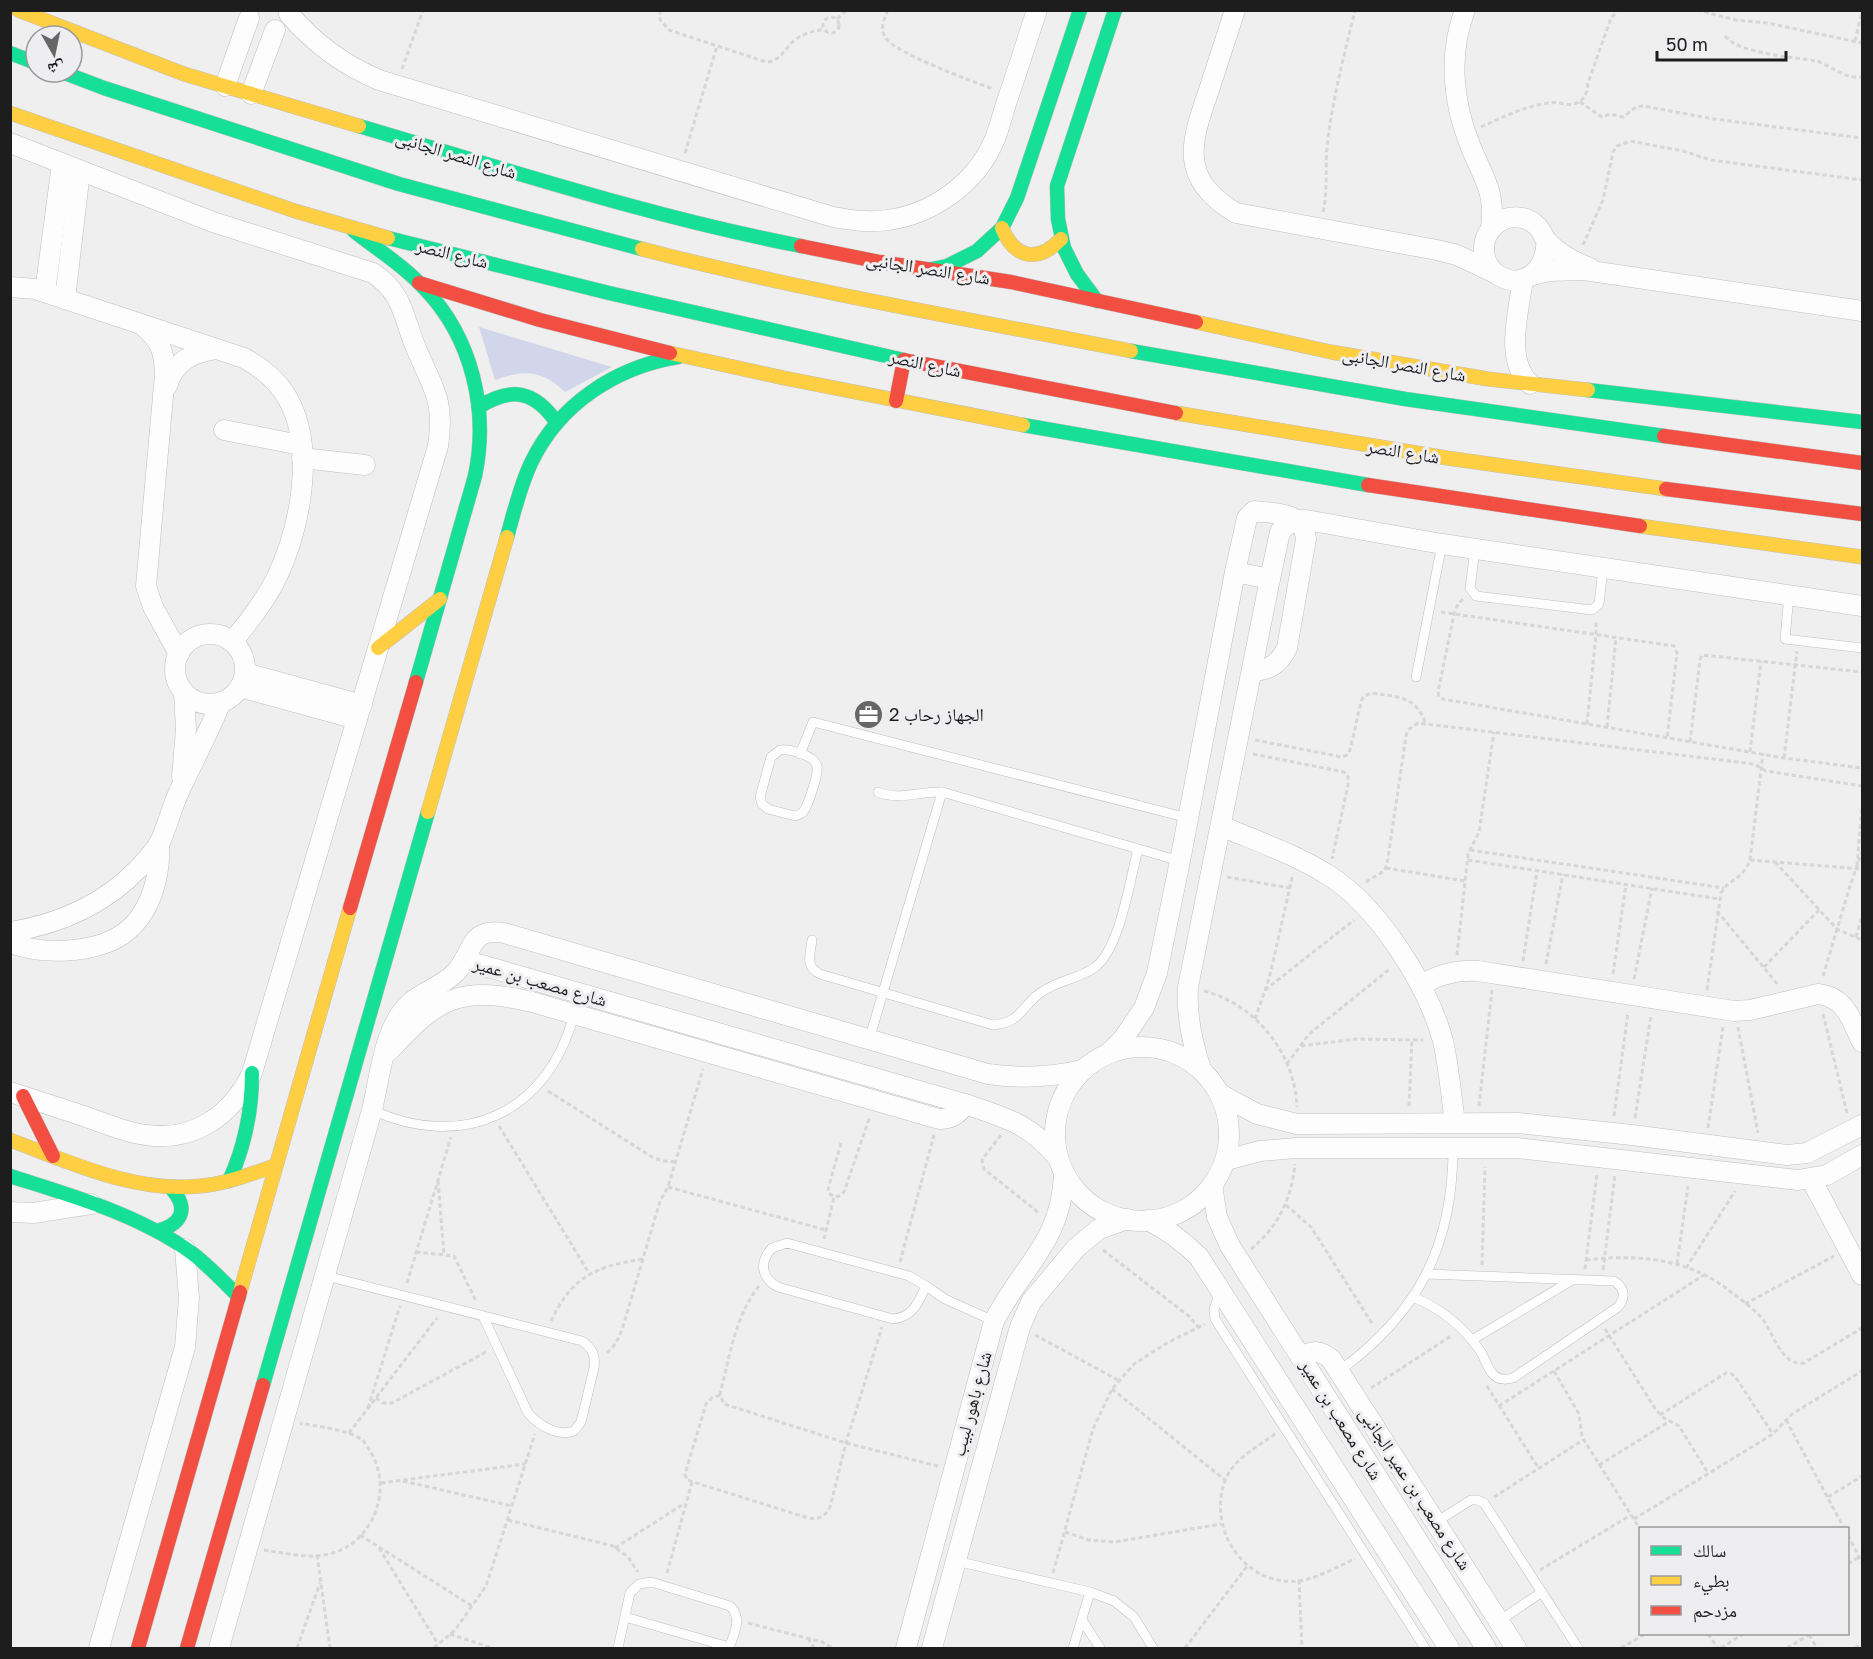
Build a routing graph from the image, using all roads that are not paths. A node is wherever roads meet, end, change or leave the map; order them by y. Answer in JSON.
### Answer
{"nodes":[{"id":1,"x":18,"y":10,"type":"edge"},
{"id":2,"x":1037,"y":10,"type":"edge"},
{"id":3,"x":1080,"y":10,"type":"edge"},
{"id":4,"x":1114,"y":10,"type":"edge"},
{"id":5,"x":1235,"y":10,"type":"edge"},
{"id":6,"x":1465,"y":10,"type":"edge"},
{"id":7,"x":289,"y":12,"type":"edge"},
{"id":8,"x":249,"y":14,"type":"edge"},
{"id":9,"x":274,"y":30,"type":"junction"},
{"id":10,"x":84,"y":79,"type":"edge"},
{"id":11,"x":225,"y":86,"type":"junction"},
{"id":12,"x":251,"y":94,"type":"junction"},
{"id":13,"x":10,"y":113,"type":"edge"},
{"id":14,"x":10,"y":144,"type":"edge"},
{"id":15,"x":71,"y":167,"type":"junction"},
{"id":16,"x":1488,"y":185,"type":"junction"},
{"id":17,"x":66,"y":207,"type":"junction"},
{"id":18,"x":1521,"y":217,"type":"junction"},
{"id":19,"x":350,"y":228,"type":"junction"},
{"id":20,"x":1002,"y":228,"type":"junction"},
{"id":21,"x":1488,"y":233,"type":"junction"},
{"id":22,"x":1060,"y":239,"type":"junction"},
{"id":23,"x":1546,"y":240,"type":"junction"},
{"id":24,"x":1437,"y":250,"type":"junction"},
{"id":25,"x":928,"y":270,"type":"junction"},
{"id":26,"x":1601,"y":272,"type":"junction"},
{"id":27,"x":1516,"y":277,"type":"junction"},
{"id":28,"x":419,"y":283,"type":"junction"},
{"id":29,"x":10,"y":287,"type":"edge"},
{"id":30,"x":45,"y":292,"type":"junction"},
{"id":31,"x":65,"y":299,"type":"junction"},
{"id":32,"x":1096,"y":301,"type":"junction"},
{"id":33,"x":1863,"y":311,"type":"edge"},
{"id":34,"x":140,"y":323,"type":"junction"},
{"id":35,"x":216,"y":349,"type":"junction"},
{"id":36,"x":689,"y":357,"type":"junction"},
{"id":37,"x":904,"y":360,"type":"junction"},
{"id":38,"x":1488,"y":379,"type":"junction"},
{"id":39,"x":1530,"y":384,"type":"junction"},
{"id":40,"x":164,"y":398,"type":"junction"},
{"id":41,"x":896,"y":401,"type":"junction"},
{"id":42,"x":479,"y":407,"type":"junction"},
{"id":43,"x":1863,"y":422,"type":"edge"},
{"id":44,"x":557,"y":423,"type":"junction"},
{"id":45,"x":224,"y":430,"type":"dead end"},
{"id":46,"x":301,"y":451,"type":"junction"},
{"id":47,"x":1863,"y":462,"type":"edge"},
{"id":48,"x":365,"y":465,"type":"dead end"},
{"id":49,"x":1863,"y":514,"type":"edge"},
{"id":50,"x":1298,"y":520,"type":"junction"},
{"id":51,"x":1442,"y":544,"type":"junction"},
{"id":52,"x":1475,"y":549,"type":"junction"},
{"id":53,"x":1863,"y":557,"type":"edge"},
{"id":54,"x":1603,"y":568,"type":"junction"},
{"id":55,"x":1235,"y":572,"type":"junction"},
{"id":56,"x":1270,"y":579,"type":"junction"},
{"id":57,"x":1789,"y":595,"type":"junction"},
{"id":58,"x":440,"y":599,"type":"junction"},
{"id":59,"x":1863,"y":606,"type":"edge"},
{"id":60,"x":232,"y":642,"type":"junction"},
{"id":61,"x":378,"y":648,"type":"junction"},
{"id":62,"x":1863,"y":648,"type":"edge"},
{"id":63,"x":180,"y":654,"type":"junction"},
{"id":64,"x":1252,"y":671,"type":"junction"},
{"id":65,"x":1416,"y":677,"type":"dead end"},
{"id":66,"x":242,"y":680,"type":"junction"},
{"id":67,"x":184,"y":692,"type":"junction"},
{"id":68,"x":221,"y":702,"type":"junction"},
{"id":69,"x":359,"y":712,"type":"junction"},
{"id":70,"x":1204,"y":735,"type":"junction"},
{"id":71,"x":1237,"y":743,"type":"junction"},
{"id":72,"x":800,"y":754,"type":"junction"},
{"id":73,"x":878,"y":792,"type":"dead end"},
{"id":74,"x":942,"y":792,"type":"junction"},
{"id":75,"x":178,"y":794,"type":"junction"},
{"id":76,"x":1188,"y":818,"type":"junction"},
{"id":77,"x":1221,"y":826,"type":"junction"},
{"id":78,"x":159,"y":843,"type":"junction"},
{"id":79,"x":1137,"y":849,"type":"junction"},
{"id":80,"x":1180,"y":861,"type":"junction"},
{"id":81,"x":1174,"y":892,"type":"junction"},
{"id":82,"x":1206,"y":898,"type":"junction"},
{"id":83,"x":10,"y":932,"type":"edge"},
{"id":84,"x":813,"y":940,"type":"dead end"},
{"id":85,"x":10,"y":943,"type":"edge"},
{"id":86,"x":464,"y":960,"type":"junction"},
{"id":87,"x":1421,"y":986,"type":"junction"},
{"id":88,"x":883,"y":992,"type":"junction"},
{"id":89,"x":574,"y":1014,"type":"junction"},
{"id":90,"x":869,"y":1040,"type":"junction"},
{"id":91,"x":1863,"y":1042,"type":"edge"},
{"id":92,"x":1110,"y":1052,"type":"junction"},
{"id":93,"x":385,"y":1055,"type":"junction"},
{"id":94,"x":1201,"y":1069,"type":"junction"},
{"id":95,"x":1083,"y":1070,"type":"junction"},
{"id":96,"x":252,"y":1073,"type":"junction"},
{"id":97,"x":17,"y":1094,"type":"edge"},
{"id":98,"x":1220,"y":1094,"type":"junction"},
{"id":99,"x":964,"y":1104,"type":"junction"},
{"id":100,"x":372,"y":1110,"type":"junction"},
{"id":101,"x":1455,"y":1122,"type":"junction"},
{"id":102,"x":1857,"y":1128,"type":"edge"},
{"id":103,"x":1655,"y":1138,"type":"junction"},
{"id":104,"x":10,"y":1140,"type":"edge"},
{"id":105,"x":1453,"y":1148,"type":"junction"},
{"id":106,"x":1863,"y":1155,"type":"edge"},
{"id":107,"x":53,"y":1156,"type":"junction"},
{"id":108,"x":1226,"y":1160,"type":"junction"},
{"id":109,"x":1652,"y":1163,"type":"junction"},
{"id":110,"x":275,"y":1166,"type":"junction"},
{"id":111,"x":1061,"y":1166,"type":"junction"},
{"id":112,"x":10,"y":1176,"type":"edge"},
{"id":113,"x":1811,"y":1179,"type":"junction"},
{"id":114,"x":229,"y":1181,"type":"junction"},
{"id":115,"x":1212,"y":1185,"type":"junction"},
{"id":116,"x":171,"y":1188,"type":"junction"},
{"id":117,"x":93,"y":1204,"type":"junction"},
{"id":118,"x":10,"y":1212,"type":"edge"},
{"id":119,"x":1127,"y":1219,"type":"junction"},
{"id":120,"x":1148,"y":1220,"type":"junction"},
{"id":121,"x":157,"y":1231,"type":"junction"},
{"id":122,"x":185,"y":1249,"type":"junction"},
{"id":123,"x":1426,"y":1274,"type":"junction"},
{"id":124,"x":1863,"y":1275,"type":"edge"},
{"id":125,"x":326,"y":1276,"type":"junction"},
{"id":126,"x":1579,"y":1280,"type":"junction"},
{"id":127,"x":926,"y":1286,"type":"junction"},
{"id":128,"x":1221,"y":1291,"type":"junction"},
{"id":129,"x":239,"y":1297,"type":"junction"},
{"id":130,"x":1413,"y":1297,"type":"junction"},
{"id":131,"x":483,"y":1316,"type":"junction"},
{"id":132,"x":994,"y":1320,"type":"junction"},
{"id":133,"x":1472,"y":1340,"type":"junction"},
{"id":134,"x":1301,"y":1358,"type":"junction"},
{"id":135,"x":1339,"y":1371,"type":"junction"},
{"id":136,"x":1436,"y":1522,"type":"junction"},
{"id":137,"x":956,"y":1561,"type":"junction"},
{"id":138,"x":1090,"y":1592,"type":"junction"},
{"id":139,"x":1542,"y":1592,"type":"junction"},
{"id":140,"x":1464,"y":1613,"type":"junction"},
{"id":141,"x":625,"y":1617,"type":"junction"},
{"id":142,"x":1082,"y":1620,"type":"junction"},
{"id":143,"x":1499,"y":1621,"type":"junction"},
{"id":144,"x":1437,"y":1631,"type":"junction"},
{"id":145,"x":99,"y":1648,"type":"edge"},
{"id":146,"x":138,"y":1648,"type":"edge"},
{"id":147,"x":187,"y":1648,"type":"edge"},
{"id":148,"x":219,"y":1648,"type":"edge"},
{"id":149,"x":618,"y":1648,"type":"edge"},
{"id":150,"x":729,"y":1648,"type":"edge"},
{"id":151,"x":906,"y":1648,"type":"edge"},
{"id":152,"x":932,"y":1648,"type":"edge"},
{"id":153,"x":1073,"y":1648,"type":"edge"},
{"id":154,"x":1100,"y":1648,"type":"edge"},
{"id":155,"x":1153,"y":1648,"type":"edge"},
{"id":156,"x":1425,"y":1648,"type":"edge"},
{"id":157,"x":1449,"y":1648,"type":"edge"},
{"id":158,"x":1486,"y":1648,"type":"edge"},
{"id":159,"x":1516,"y":1648,"type":"edge"},
{"id":160,"x":1578,"y":1648,"type":"edge"}],
"edges":[{"from":1,"to":11,"type":"main road","name":"شارع النصر الجانبى"},
{"from":2,"to":7,"type":"street"},
{"from":3,"to":20,"type":"main road"},
{"from":4,"to":22,"type":"main road"},
{"from":5,"to":24,"type":"street"},
{"from":6,"to":16,"type":"street"},
{"from":7,"to":9,"type":"street"},
{"from":8,"to":9,"type":"street"},
{"from":8,"to":11,"type":"street"},
{"from":9,"to":12,"type":"street"},
{"from":10,"to":47,"type":"main road"},
{"from":11,"to":12,"type":"main road","name":"شارع النصر الجانبى"},
{"from":12,"to":25,"type":"main road","name":"شارع النصر الجانبى"},
{"from":13,"to":19,"type":"main road","name":"شارع النصر"},
{"from":14,"to":15,"type":"street"},
{"from":15,"to":17,"type":"street"},
{"from":15,"to":61,"type":"street"},
{"from":16,"to":18,"type":"street"},
{"from":16,"to":21,"type":"street"},
{"from":17,"to":30,"type":"street"},
{"from":17,"to":31,"type":"street"},
{"from":18,"to":21,"type":"street"},
{"from":18,"to":23,"type":"street"},
{"from":19,"to":28,"type":"main road"},
{"from":19,"to":37,"type":"main road","name":"شارع النصر"},
{"from":20,"to":22,"type":"main road"},
{"from":20,"to":25,"type":"main road"},
{"from":21,"to":24,"type":"street"},
{"from":21,"to":27,"type":"street"},
{"from":22,"to":32,"type":"main road"},
{"from":23,"to":26,"type":"street"},
{"from":23,"to":27,"type":"street"},
{"from":24,"to":27,"type":"street"},
{"from":25,"to":32,"type":"main road","name":"شارع النصر الجانبى"},
{"from":26,"to":27,"type":"street"},
{"from":26,"to":33,"type":"street"},
{"from":27,"to":38,"type":"street"},
{"from":27,"to":39,"type":"street"},
{"from":28,"to":36,"type":"main road"},
{"from":28,"to":42,"type":"main road"},
{"from":29,"to":30,"type":"street"},
{"from":30,"to":31,"type":"street"},
{"from":31,"to":34,"type":"street"},
{"from":32,"to":38,"type":"main road","name":"شارع النصر الجانبى"},
{"from":34,"to":35,"type":"street"},
{"from":34,"to":40,"type":"street"},
{"from":35,"to":40,"type":"street"},
{"from":35,"to":46,"type":"street"},
{"from":36,"to":41,"type":"main road"},
{"from":36,"to":44,"type":"main road"},
{"from":37,"to":41,"type":"main road"},
{"from":37,"to":49,"type":"main road","name":"شارع النصر"},
{"from":38,"to":39,"type":"main road","name":"شارع النصر الجانبى"},
{"from":39,"to":43,"type":"main road","name":"شارع النصر الجانبى"},
{"from":40,"to":63,"type":"street"},
{"from":41,"to":53,"type":"main road"},
{"from":42,"to":44,"type":"main road"},
{"from":42,"to":58,"type":"main road"},
{"from":44,"to":147,"type":"main road"},
{"from":45,"to":46,"type":"street"},
{"from":46,"to":48,"type":"street"},
{"from":46,"to":60,"type":"street"},
{"from":50,"to":51,"type":"street"},
{"from":50,"to":55,"type":"street"},
{"from":50,"to":56,"type":"street"},
{"from":50,"to":64,"type":"street"},
{"from":51,"to":52,"type":"street"},
{"from":51,"to":65,"type":"lane"},
{"from":52,"to":54,"type":"street"},
{"from":52,"to":54,"type":"lane"},
{"from":54,"to":57,"type":"street"},
{"from":55,"to":56,"type":"street"},
{"from":55,"to":70,"type":"street"},
{"from":56,"to":64,"type":"street"},
{"from":57,"to":59,"type":"street"},
{"from":57,"to":62,"type":"lane"},
{"from":58,"to":61,"type":"main road"},
{"from":58,"to":110,"type":"main road"},
{"from":60,"to":63,"type":"street"},
{"from":60,"to":66,"type":"street"},
{"from":61,"to":69,"type":"street"},
{"from":63,"to":67,"type":"street"},
{"from":64,"to":71,"type":"street"},
{"from":66,"to":68,"type":"street"},
{"from":66,"to":69,"type":"street"},
{"from":67,"to":68,"type":"street"},
{"from":67,"to":75,"type":"street"},
{"from":68,"to":75,"type":"street"},
{"from":69,"to":96,"type":"street"},
{"from":70,"to":71,"type":"street"},
{"from":70,"to":76,"type":"street"},
{"from":71,"to":77,"type":"street"},
{"from":72,"to":72,"type":"lane"},
{"from":72,"to":76,"type":"lane"},
{"from":73,"to":74,"type":"lane"},
{"from":74,"to":79,"type":"lane"},
{"from":74,"to":88,"type":"lane"},
{"from":75,"to":78,"type":"street"},
{"from":76,"to":80,"type":"street"},
{"from":77,"to":82,"type":"street"},
{"from":77,"to":87,"type":"street"},
{"from":78,"to":83,"type":"street"},
{"from":78,"to":85,"type":"street"},
{"from":79,"to":80,"type":"lane"},
{"from":79,"to":88,"type":"lane"},
{"from":80,"to":81,"type":"street"},
{"from":81,"to":82,"type":"street"},
{"from":81,"to":92,"type":"street"},
{"from":82,"to":94,"type":"street"},
{"from":84,"to":88,"type":"lane"},
{"from":86,"to":90,"type":"street","name":"شارع مصعب بن عمير"},
{"from":86,"to":93,"type":"street"},
{"from":86,"to":99,"type":"street","name":"شارع مصعب بن عمير"},
{"from":87,"to":91,"type":"street"},
{"from":87,"to":101,"type":"street"},
{"from":88,"to":90,"type":"lane"},
{"from":89,"to":93,"type":"street"},
{"from":89,"to":99,"type":"street"},
{"from":89,"to":100,"type":"lane"},
{"from":90,"to":95,"type":"street","name":"شارع مصعب بن عمير"},
{"from":92,"to":94,"type":"street"},
{"from":92,"to":95,"type":"street"},
{"from":93,"to":100,"type":"street"},
{"from":94,"to":98,"type":"street"},
{"from":95,"to":111,"type":"street"},
{"from":96,"to":97,"type":"street"},
{"from":96,"to":114,"type":"main road"},
{"from":97,"to":107,"type":"main road"},
{"from":98,"to":101,"type":"street"},
{"from":98,"to":108,"type":"street"},
{"from":99,"to":111,"type":"street","name":"شارع مصعب بن عمير"},
{"from":100,"to":125,"type":"street"},
{"from":101,"to":103,"type":"street"},
{"from":102,"to":103,"type":"street"},
{"from":103,"to":109,"type":"street"},
{"from":104,"to":107,"type":"main road"},
{"from":105,"to":108,"type":"street"},
{"from":105,"to":109,"type":"street"},
{"from":105,"to":123,"type":"lane"},
{"from":106,"to":113,"type":"street"},
{"from":107,"to":116,"type":"main road"},
{"from":108,"to":115,"type":"street"},
{"from":109,"to":113,"type":"street"},
{"from":110,"to":114,"type":"main road"},
{"from":110,"to":129,"type":"main road"},
{"from":111,"to":119,"type":"street"},
{"from":111,"to":132,"type":"street","name":"شارع باهور لبيب"},
{"from":112,"to":117,"type":"main road"},
{"from":113,"to":124,"type":"street"},
{"from":114,"to":116,"type":"main road"},
{"from":115,"to":120,"type":"street"},
{"from":115,"to":134,"type":"street","name":"شارع مصعب بن عمير"},
{"from":116,"to":121,"type":"main road"},
{"from":117,"to":118,"type":"street"},
{"from":117,"to":121,"type":"main road"},
{"from":119,"to":120,"type":"street"},
{"from":119,"to":137,"type":"street","name":"شارع باهور لبيب"},
{"from":120,"to":128,"type":"street","name":"شارع مصعب بن عمير"},
{"from":121,"to":122,"type":"main road"},
{"from":122,"to":129,"type":"main road"},
{"from":122,"to":145,"type":"street"},
{"from":123,"to":126,"type":"lane"},
{"from":123,"to":130,"type":"lane"},
{"from":125,"to":131,"type":"lane"},
{"from":125,"to":148,"type":"street"},
{"from":126,"to":133,"type":"lane"},
{"from":126,"to":133,"type":"lane"},
{"from":127,"to":127,"type":"lane"},
{"from":127,"to":132,"type":"lane"},
{"from":128,"to":144,"type":"street","name":"شارع مصعب بن عمير"},
{"from":128,"to":156,"type":"lane"},
{"from":129,"to":146,"type":"main road"},
{"from":130,"to":133,"type":"lane"},
{"from":130,"to":135,"type":"lane"},
{"from":131,"to":131,"type":"lane"},
{"from":132,"to":151,"type":"street","name":"شارع باهور لبيب"},
{"from":134,"to":135,"type":"street","name":"شارع مصعب بن عمير الجانبى"},
{"from":134,"to":140,"type":"street","name":"شارع مصعب بن عمير"},
{"from":135,"to":136,"type":"street","name":"شارع مصعب بن عمير الجانبى"},
{"from":136,"to":139,"type":"lane"},
{"from":136,"to":143,"type":"street","name":"شارع مصعب بن عمير الجانبى"},
{"from":137,"to":138,"type":"lane"},
{"from":137,"to":152,"type":"street","name":"شارع باهور لبيب"},
{"from":138,"to":142,"type":"lane"},
{"from":138,"to":155,"type":"lane"},
{"from":139,"to":143,"type":"lane"},
{"from":139,"to":160,"type":"lane"},
{"from":140,"to":144,"type":"street"},
{"from":140,"to":158,"type":"street","name":"شارع مصعب بن عمير"},
{"from":141,"to":149,"type":"lane"},
{"from":141,"to":150,"type":"lane"},
{"from":141,"to":150,"type":"lane"},
{"from":142,"to":153,"type":"lane"},
{"from":142,"to":154,"type":"lane"},
{"from":143,"to":159,"type":"street","name":"شارع مصعب بن عمير الجانبى"},
{"from":144,"to":157,"type":"street","name":"شارع مصعب بن عمير"}]}
